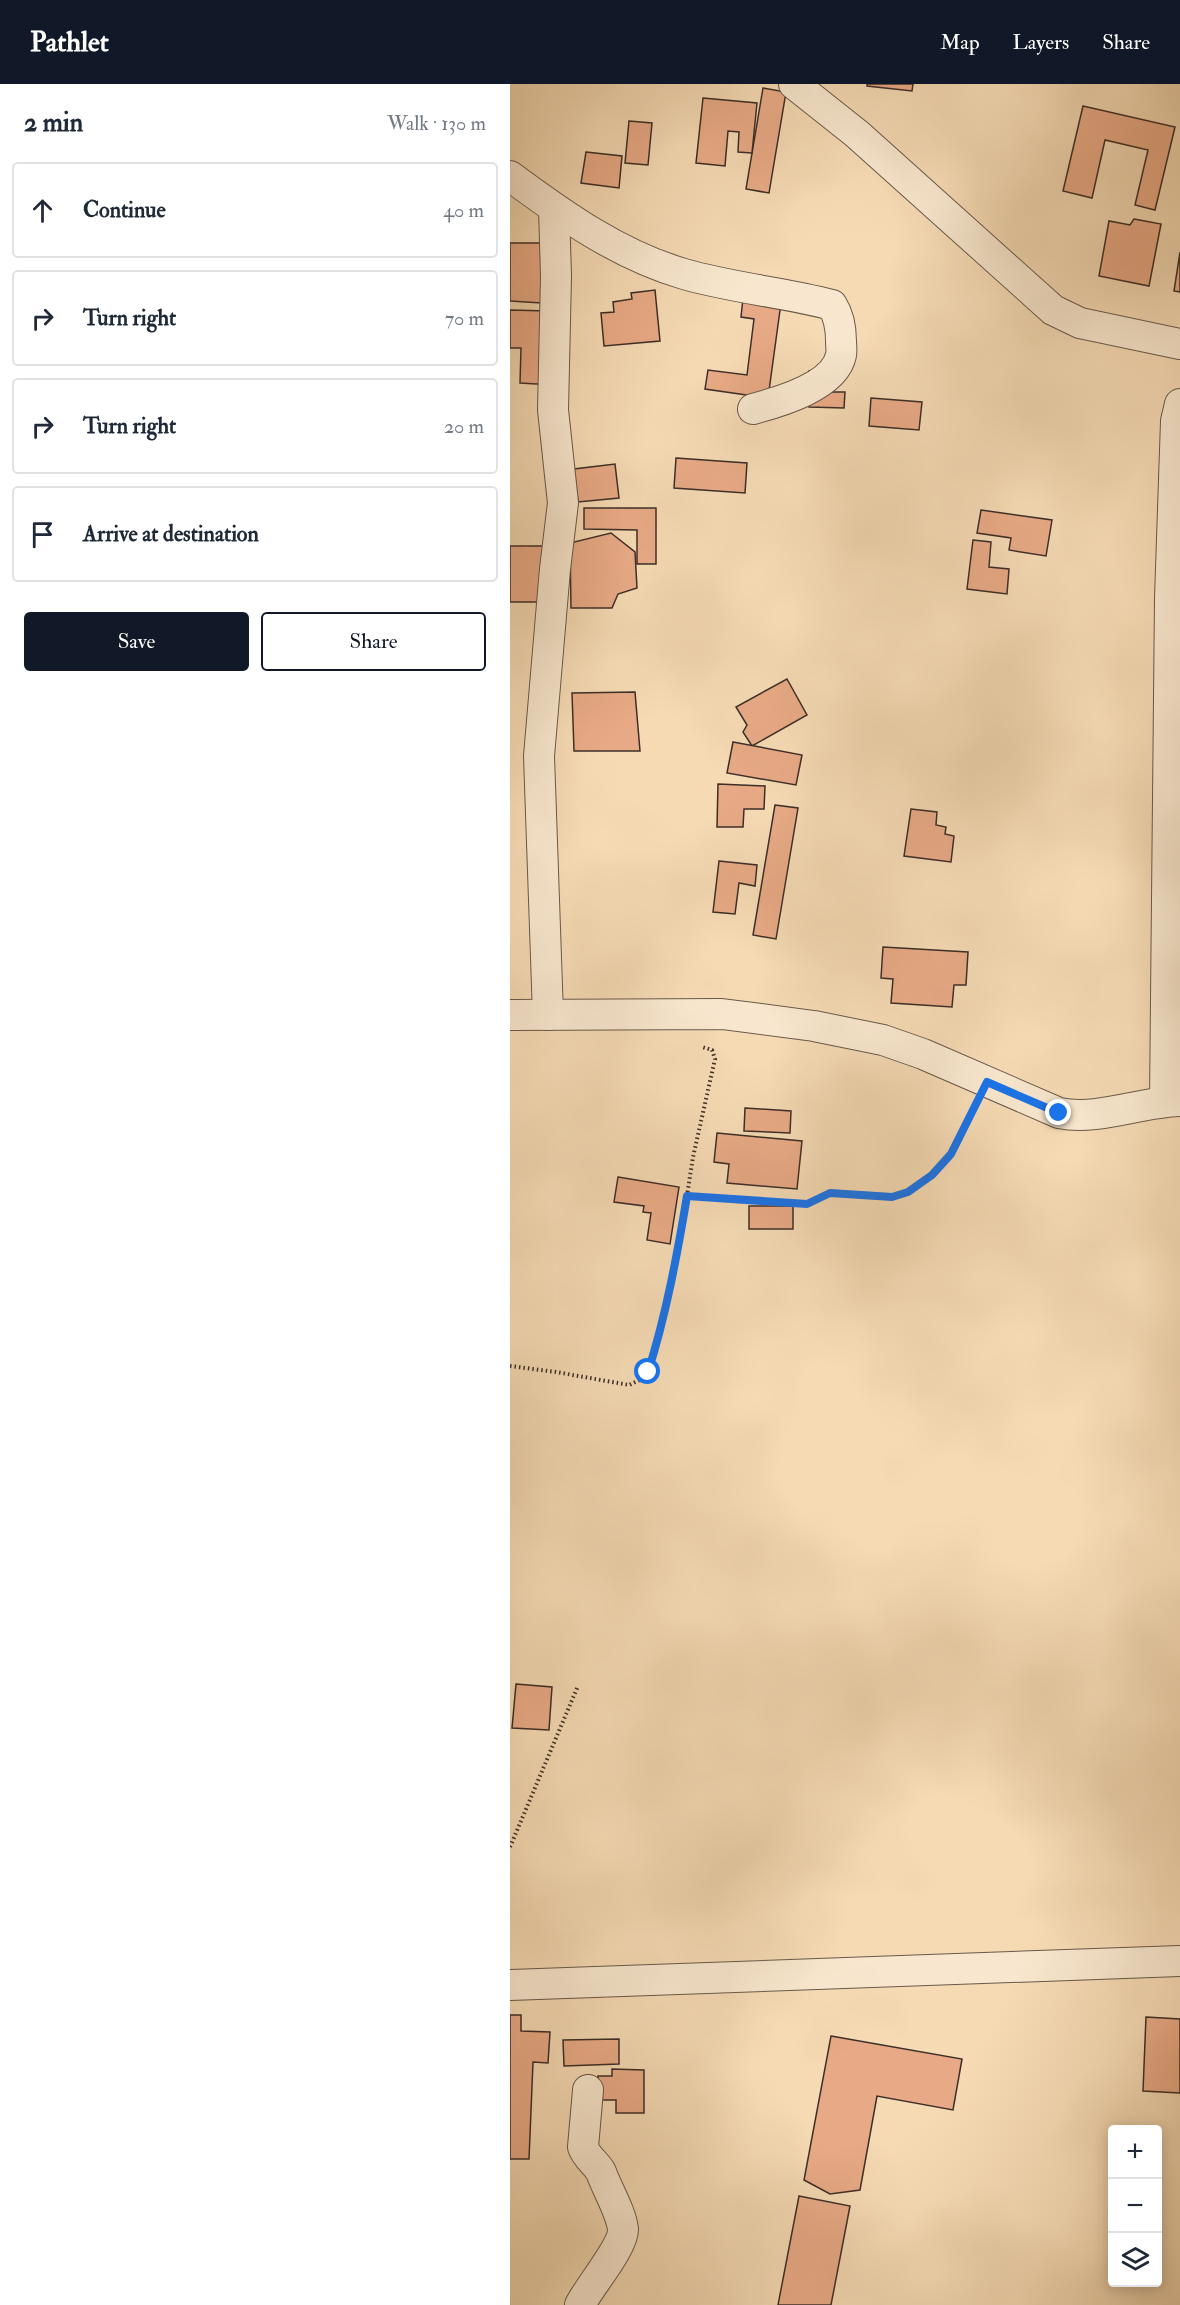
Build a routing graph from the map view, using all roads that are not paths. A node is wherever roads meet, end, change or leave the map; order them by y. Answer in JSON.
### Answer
{"nodes":[{"id":1,"x":794,"y":84,"type":"edge"},
{"id":2,"x":510,"y":176,"type":"edge"},
{"id":3,"x":554,"y":209,"type":"junction"},
{"id":4,"x":1180,"y":344,"type":"edge"},
{"id":5,"x":1180,"y":404,"type":"edge"},
{"id":6,"x":753,"y":409,"type":"dead end"},
{"id":7,"x":1174,"y":756,"type":"edge"},
{"id":8,"x":510,"y":1015,"type":"edge"},
{"id":9,"x":548,"y":1015,"type":"junction"},
{"id":10,"x":1173,"y":1101,"type":"edge"},
{"id":11,"x":1180,"y":1961,"type":"edge"},
{"id":12,"x":510,"y":1985,"type":"edge"},
{"id":13,"x":588,"y":2090,"type":"dead end"},
{"id":14,"x":579,"y":2305,"type":"edge"}],
"edges":[{"from":1,"to":4,"type":"street"},
{"from":2,"to":3,"type":"street"},
{"from":3,"to":6,"type":"street"},
{"from":3,"to":9,"type":"street"},
{"from":5,"to":7,"type":"street"},
{"from":7,"to":10,"type":"street"},
{"from":8,"to":9,"type":"street"},
{"from":9,"to":10,"type":"street"},
{"from":11,"to":12,"type":"street"},
{"from":13,"to":14,"type":"street"}]}
